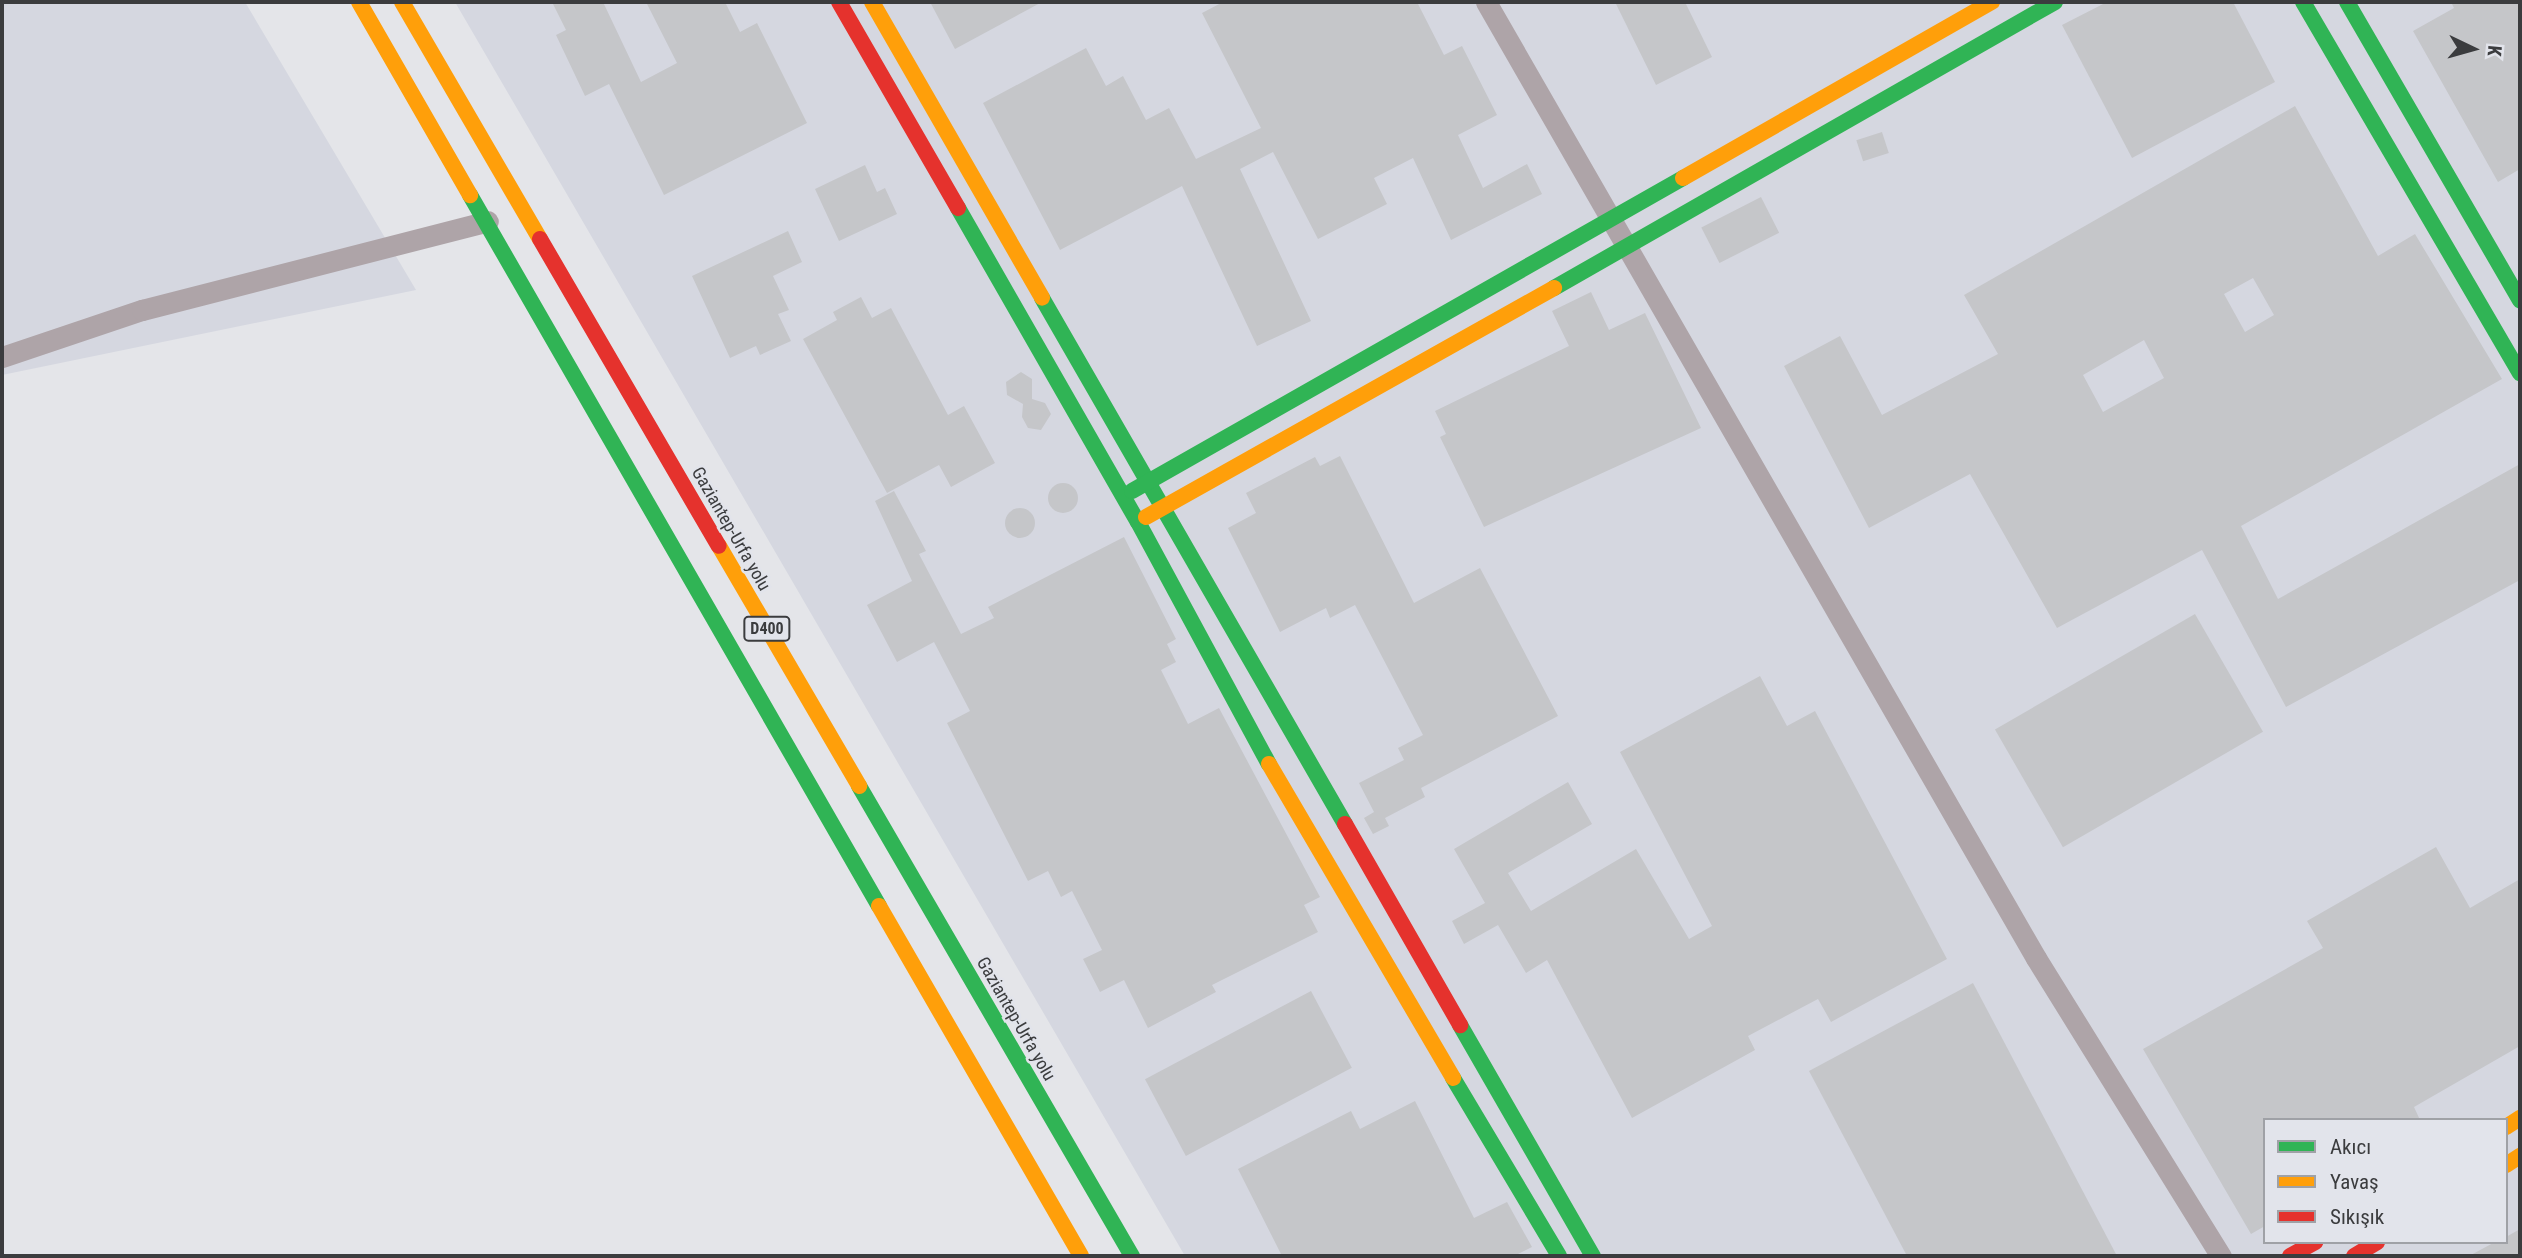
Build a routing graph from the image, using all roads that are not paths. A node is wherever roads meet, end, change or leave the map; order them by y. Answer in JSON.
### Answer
{"nodes":[{"id":1,"x":359,"y":2,"type":"edge"},
{"id":2,"x":402,"y":2,"type":"edge"},
{"id":3,"x":839,"y":2,"type":"edge"},
{"id":4,"x":872,"y":2,"type":"edge"},
{"id":5,"x":1486,"y":2,"type":"edge"},
{"id":6,"x":1993,"y":2,"type":"edge"},
{"id":7,"x":2055,"y":2,"type":"edge"},
{"id":8,"x":2303,"y":2,"type":"edge"},
{"id":9,"x":2347,"y":2,"type":"edge"},
{"id":10,"x":1610,"y":220,"type":"junction"},
{"id":11,"x":488,"y":222,"type":"junction"},
{"id":12,"x":1626,"y":247,"type":"junction"},
{"id":13,"x":2520,"y":300,"type":"edge"},
{"id":14,"x":2,"y":357,"type":"edge"},
{"id":15,"x":2520,"y":373,"type":"edge"},
{"id":16,"x":1148,"y":484,"type":"junction"},
{"id":17,"x":1120,"y":497,"type":"junction"},
{"id":18,"x":1163,"y":506,"type":"junction"},
{"id":19,"x":1138,"y":523,"type":"junction"},
{"id":20,"x":2311,"y":1244,"type":"edge"},
{"id":21,"x":2374,"y":1244,"type":"edge"},
{"id":22,"x":1081,"y":1256,"type":"edge"},
{"id":23,"x":1132,"y":1256,"type":"edge"},
{"id":24,"x":1559,"y":1256,"type":"edge"},
{"id":25,"x":1594,"y":1256,"type":"edge"},
{"id":26,"x":2221,"y":1256,"type":"edge"},
{"id":27,"x":2290,"y":1256,"type":"edge"},
{"id":28,"x":2354,"y":1256,"type":"edge"}],
"edges":[{"from":1,"to":11,"type":"main road","number":"D400"},
{"from":2,"to":23,"type":"main road","name":"Gaziantep-Urfa yolu","number":"D400"},
{"from":3,"to":17,"type":"main road"},
{"from":4,"to":16,"type":"main road"},
{"from":5,"to":10,"type":"street"},
{"from":6,"to":10,"type":"main road"},
{"from":7,"to":12,"type":"main road"},
{"from":8,"to":15,"type":"main road"},
{"from":9,"to":13,"type":"main road"},
{"from":10,"to":12,"type":"street"},
{"from":10,"to":16,"type":"main road"},
{"from":11,"to":14,"type":"street"},
{"from":11,"to":22,"type":"main road","number":"D400"},
{"from":12,"to":18,"type":"main road"},
{"from":12,"to":26,"type":"street"},
{"from":16,"to":17,"type":"main road"},
{"from":16,"to":18,"type":"main road"},
{"from":17,"to":19,"type":"main road"},
{"from":18,"to":19,"type":"main road"},
{"from":18,"to":25,"type":"main road"},
{"from":19,"to":24,"type":"main road"},
{"from":20,"to":27,"type":"main road"},
{"from":21,"to":28,"type":"main road"}]}
